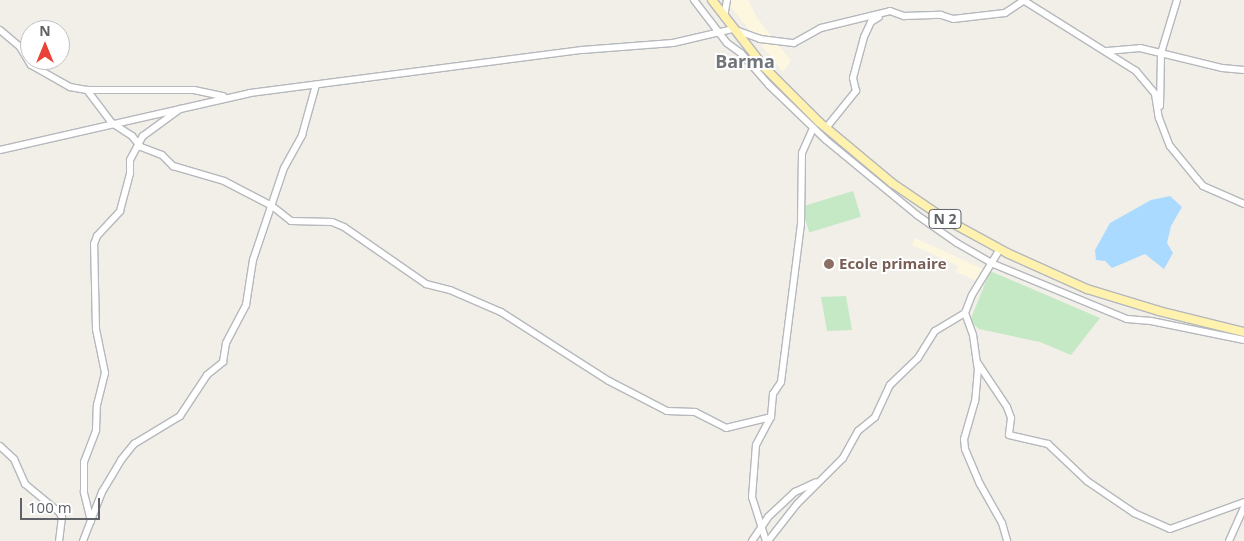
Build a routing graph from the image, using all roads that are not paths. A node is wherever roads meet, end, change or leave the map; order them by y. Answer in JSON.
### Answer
{"nodes":[{"id":1,"x":694,"y":0,"type":"edge"},
{"id":2,"x":712,"y":0,"type":"edge"},
{"id":3,"x":727,"y":0,"type":"edge"},
{"id":4,"x":1023,"y":0,"type":"edge"},
{"id":5,"x":1177,"y":0,"type":"edge"},
{"id":6,"x":883,"y":13,"type":"junction"},
{"id":7,"x":724,"y":16,"type":"junction"},
{"id":8,"x":0,"y":30,"type":"edge"},
{"id":9,"x":733,"y":30,"type":"junction"},
{"id":10,"x":719,"y":34,"type":"junction"},
{"id":11,"x":1107,"y":51,"type":"junction"},
{"id":12,"x":1161,"y":53,"type":"junction"},
{"id":13,"x":1244,"y":70,"type":"edge"},
{"id":14,"x":316,"y":85,"type":"junction"},
{"id":15,"x":87,"y":90,"type":"junction"},
{"id":16,"x":227,"y":97,"type":"junction"},
{"id":17,"x":184,"y":107,"type":"junction"},
{"id":18,"x":1159,"y":112,"type":"junction"},
{"id":19,"x":112,"y":123,"type":"junction"},
{"id":20,"x":813,"y":128,"type":"junction"},
{"id":21,"x":826,"y":128,"type":"junction"},
{"id":22,"x":138,"y":144,"type":"junction"},
{"id":23,"x":0,"y":150,"type":"edge"},
{"id":24,"x":1244,"y":204,"type":"edge"},
{"id":25,"x":272,"y":206,"type":"junction"},
{"id":26,"x":1000,"y":249,"type":"junction"},
{"id":27,"x":992,"y":262,"type":"junction"},
{"id":28,"x":965,"y":314,"type":"junction"},
{"id":29,"x":1244,"y":332,"type":"edge"},
{"id":30,"x":1244,"y":340,"type":"edge"},
{"id":31,"x":977,"y":362,"type":"junction"},
{"id":32,"x":771,"y":417,"type":"junction"},
{"id":33,"x":0,"y":446,"type":"edge"},
{"id":34,"x":820,"y":480,"type":"junction"},
{"id":35,"x":1244,"y":502,"type":"edge"},
{"id":36,"x":1244,"y":508,"type":"edge"},
{"id":37,"x":91,"y":522,"type":"junction"},
{"id":38,"x":761,"y":528,"type":"junction"},
{"id":39,"x":768,"y":539,"type":"edge"},
{"id":40,"x":59,"y":541,"type":"edge"},
{"id":41,"x":83,"y":541,"type":"edge"},
{"id":42,"x":752,"y":541,"type":"edge"},
{"id":43,"x":1007,"y":541,"type":"edge"},
{"id":44,"x":1229,"y":541,"type":"edge"}],
"edges":[{"from":1,"to":10,"type":"street"},
{"from":2,"to":7,"type":"main road","number":"N 2"},
{"from":3,"to":7,"type":"street"},
{"from":4,"to":6,"type":"street"},
{"from":4,"to":11,"type":"street"},
{"from":5,"to":12,"type":"street"},
{"from":6,"to":9,"type":"street"},
{"from":6,"to":21,"type":"street"},
{"from":7,"to":9,"type":"main road","number":"N 2"},
{"from":8,"to":15,"type":"street"},
{"from":9,"to":10,"type":"street"},
{"from":9,"to":21,"type":"main road","number":"N 2"},
{"from":10,"to":14,"type":"street"},
{"from":10,"to":20,"type":"street"},
{"from":11,"to":12,"type":"street"},
{"from":11,"to":18,"type":"street"},
{"from":12,"to":13,"type":"street"},
{"from":12,"to":18,"type":"street"},
{"from":14,"to":16,"type":"street"},
{"from":14,"to":25,"type":"street"},
{"from":15,"to":16,"type":"street"},
{"from":15,"to":19,"type":"street"},
{"from":16,"to":17,"type":"street"},
{"from":17,"to":19,"type":"street"},
{"from":17,"to":22,"type":"street"},
{"from":18,"to":24,"type":"street"},
{"from":19,"to":22,"type":"street"},
{"from":19,"to":23,"type":"street"},
{"from":20,"to":27,"type":"street"},
{"from":20,"to":32,"type":"street"},
{"from":21,"to":26,"type":"main road","number":"N 2"},
{"from":22,"to":25,"type":"street"},
{"from":22,"to":37,"type":"street"},
{"from":25,"to":32,"type":"street"},
{"from":25,"to":37,"type":"street"},
{"from":26,"to":27,"type":"street"},
{"from":26,"to":29,"type":"main road","number":"N 2"},
{"from":27,"to":28,"type":"street"},
{"from":27,"to":30,"type":"street"},
{"from":28,"to":31,"type":"street"},
{"from":28,"to":34,"type":"street"},
{"from":31,"to":35,"type":"street"},
{"from":31,"to":43,"type":"street"},
{"from":32,"to":38,"type":"street"},
{"from":33,"to":40,"type":"street"},
{"from":34,"to":38,"type":"street"},
{"from":34,"to":39,"type":"street"},
{"from":36,"to":44,"type":"street"},
{"from":37,"to":41,"type":"street"},
{"from":38,"to":39,"type":"street"},
{"from":38,"to":42,"type":"street"}]}
